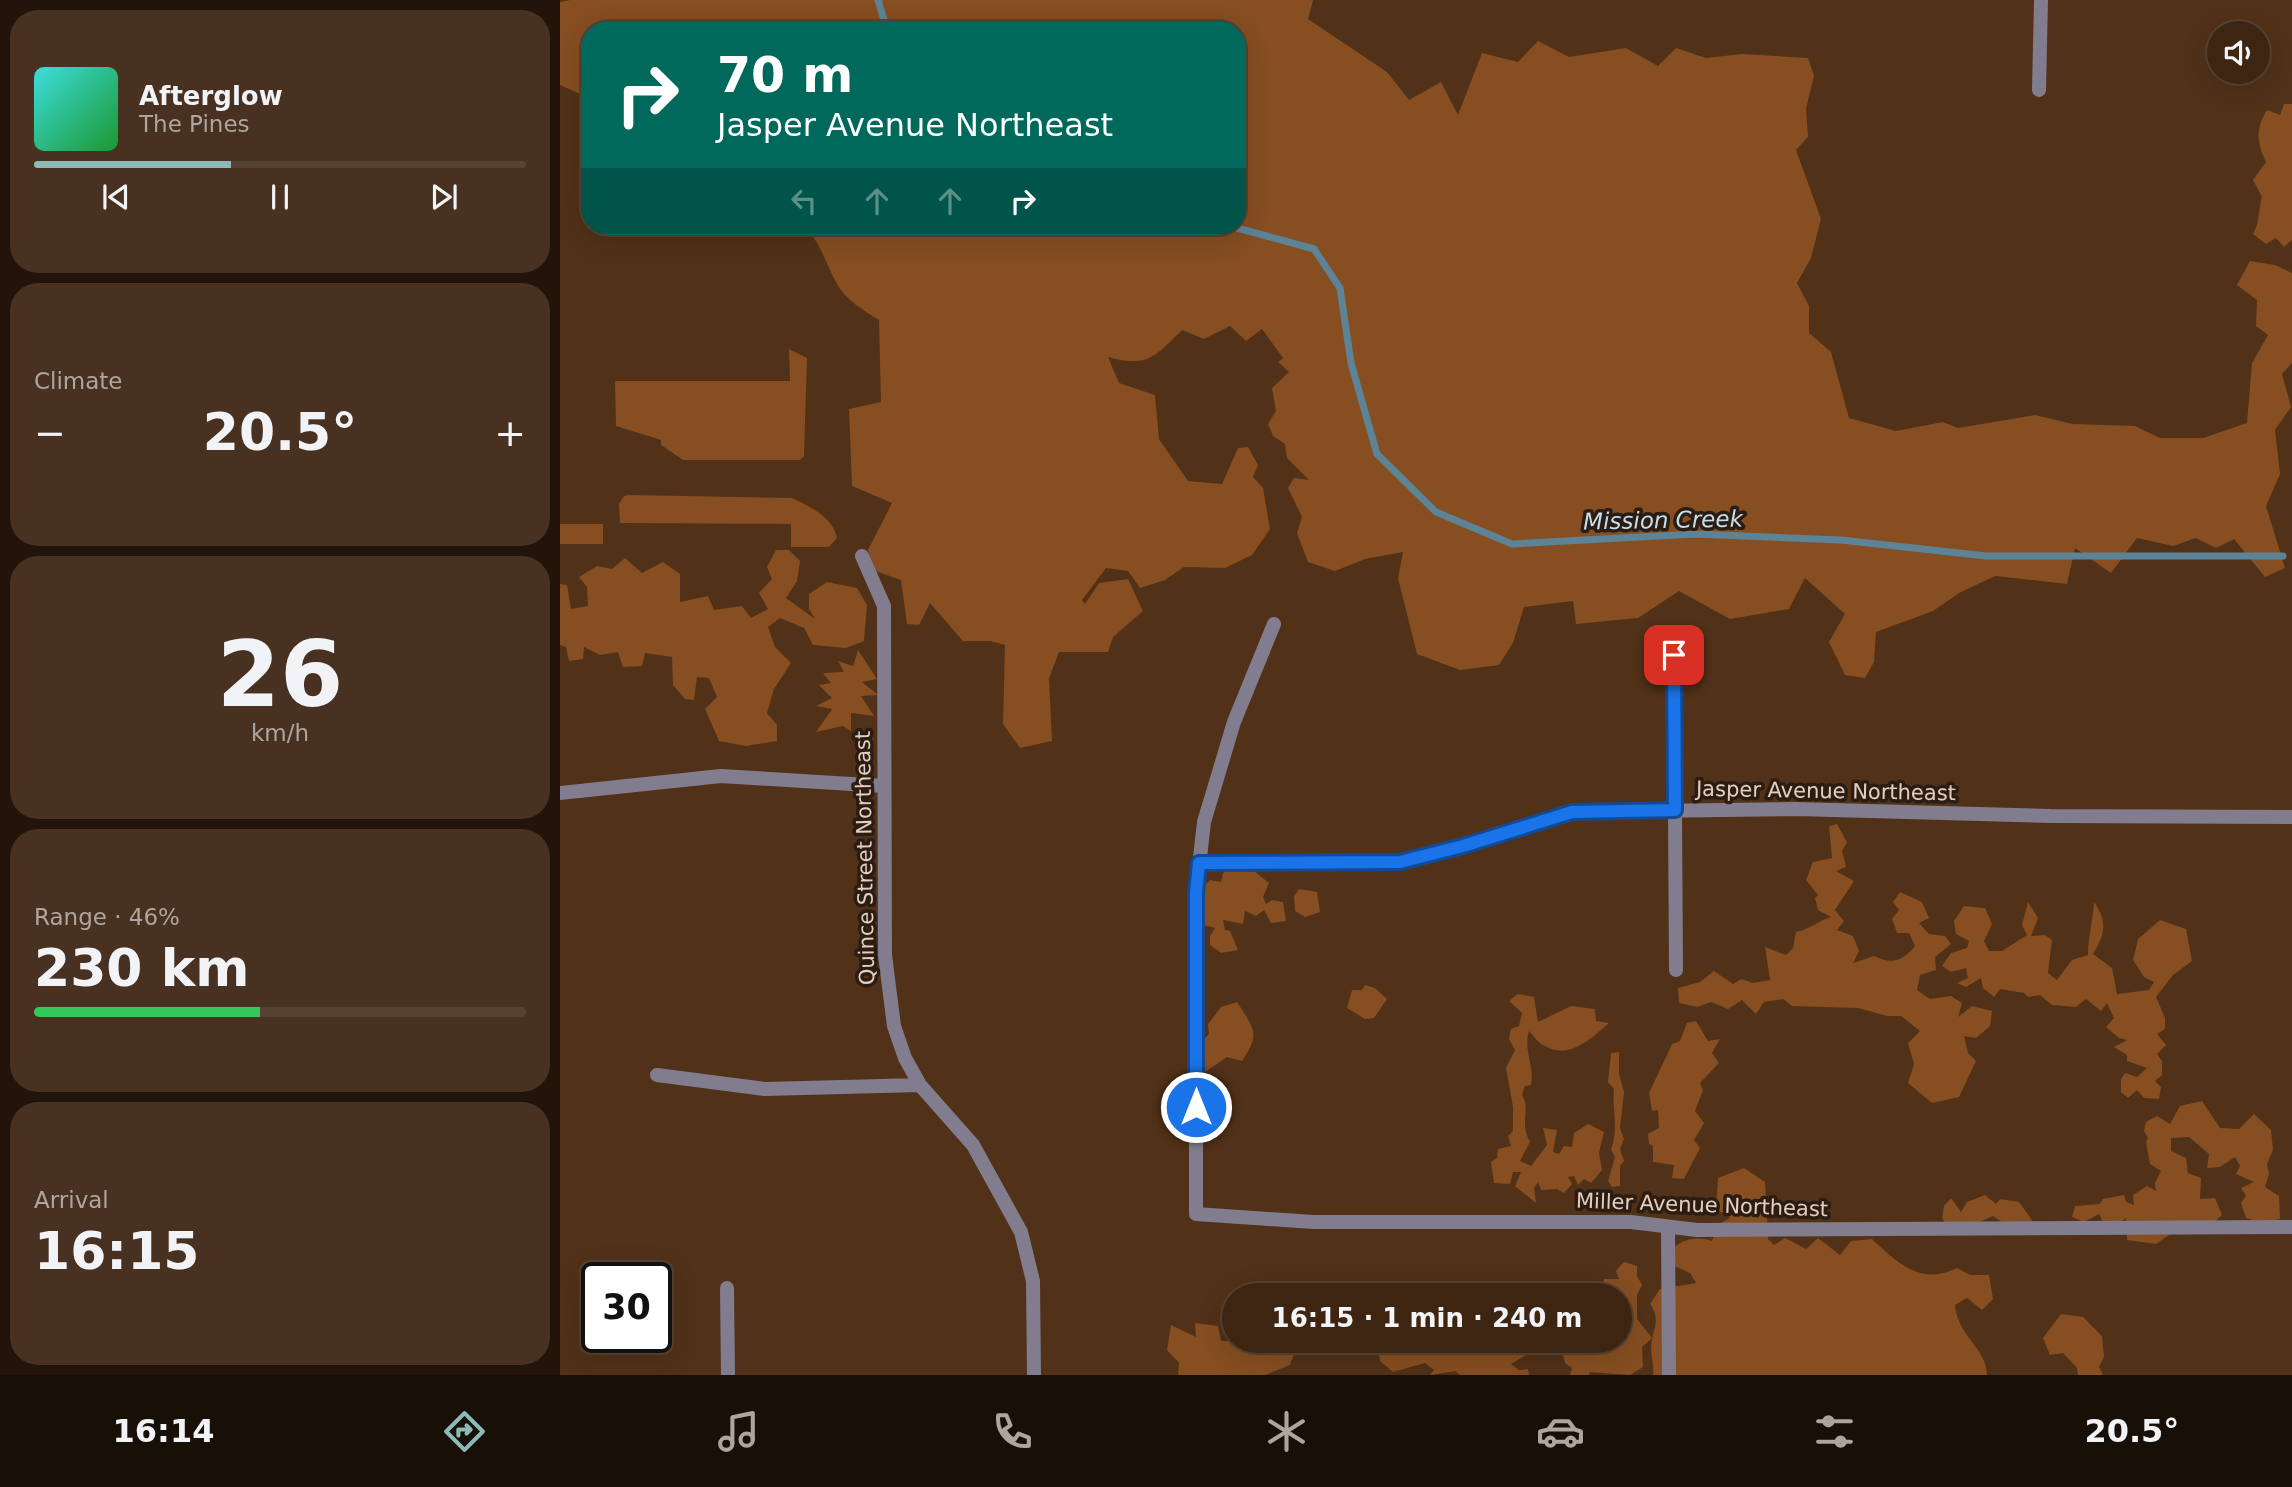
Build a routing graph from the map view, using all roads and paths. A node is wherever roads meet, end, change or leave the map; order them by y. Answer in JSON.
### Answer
{"nodes":[{"id":1,"x":2041,"y":0,"type":"edge"},
{"id":2,"x":2039,"y":90,"type":"dead end"},
{"id":3,"x":862,"y":556,"type":"dead end"},
{"id":4,"x":1274,"y":624,"type":"dead end"},
{"id":5,"x":1674,"y":655,"type":"dead end"},
{"id":6,"x":884,"y":786,"type":"junction"},
{"id":7,"x":560,"y":793,"type":"edge"},
{"id":8,"x":1675,"y":810,"type":"junction"},
{"id":9,"x":2292,"y":817,"type":"edge"},
{"id":10,"x":1199,"y":863,"type":"junction"},
{"id":11,"x":1676,"y":970,"type":"dead end"},
{"id":12,"x":657,"y":1074,"type":"dead end"},
{"id":13,"x":920,"y":1084,"type":"junction"},
{"id":14,"x":1668,"y":1227,"type":"junction"},
{"id":15,"x":2292,"y":1227,"type":"edge"},
{"id":16,"x":727,"y":1288,"type":"dead end"},
{"id":17,"x":728,"y":1375,"type":"edge"},
{"id":18,"x":1034,"y":1375,"type":"edge"},
{"id":19,"x":1669,"y":1375,"type":"edge"}],
"edges":[{"from":1,"to":2,"type":"street"},
{"from":3,"to":6,"type":"street","name":"Quince Street Northeast"},
{"from":4,"to":10,"type":"street"},
{"from":5,"to":8,"type":"street"},
{"from":6,"to":7,"type":"street"},
{"from":6,"to":13,"type":"street","name":"Quince Street Northeast"},
{"from":8,"to":9,"type":"street","name":"Jasper Avenue Northeast"},
{"from":8,"to":10,"type":"street","name":"Jasper Avenue Northeast"},
{"from":8,"to":11,"type":"street"},
{"from":10,"to":14,"type":"street","name":"Miller Avenue Northeast"},
{"from":12,"to":13,"type":"street"},
{"from":13,"to":18,"type":"street","name":"Quince Street Northeast"},
{"from":14,"to":15,"type":"street","name":"Miller Avenue Northeast"},
{"from":14,"to":19,"type":"street"},
{"from":16,"to":17,"type":"street"}]}
